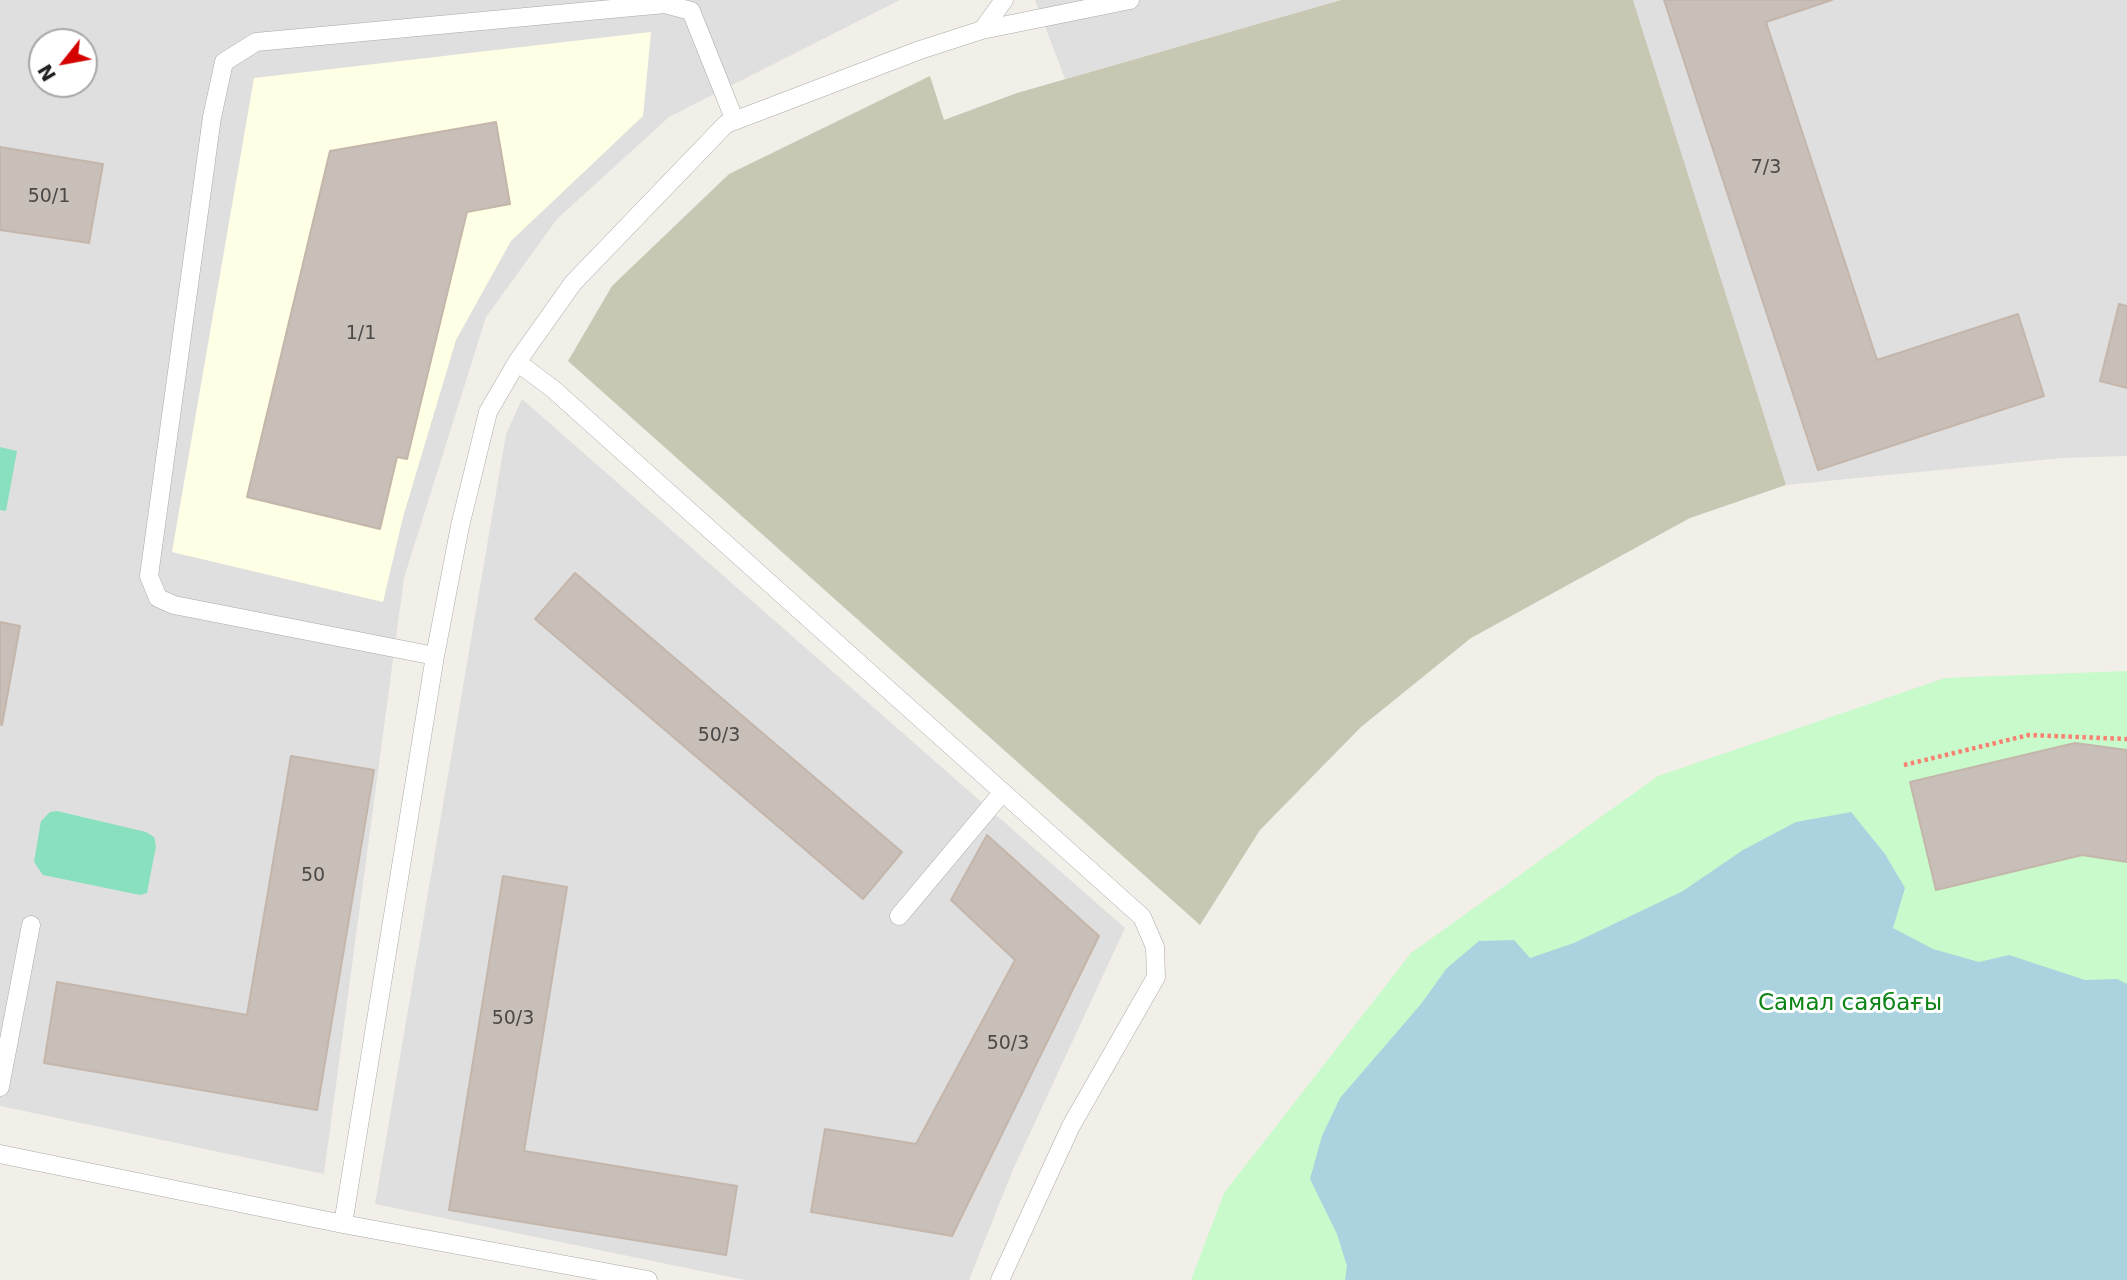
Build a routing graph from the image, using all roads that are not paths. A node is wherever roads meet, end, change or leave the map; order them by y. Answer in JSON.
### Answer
{"nodes":[{"id":1,"x":1004,"y":0,"type":"edge"},
{"id":2,"x":1130,"y":0,"type":"edge"},
{"id":3,"x":982,"y":30,"type":"junction"},
{"id":4,"x":735,"y":121,"type":"junction"},
{"id":5,"x":517,"y":362,"type":"junction"},
{"id":6,"x":435,"y":656,"type":"junction"},
{"id":7,"x":1002,"y":793,"type":"junction"},
{"id":8,"x":899,"y":916,"type":"dead end"},
{"id":9,"x":31,"y":925,"type":"dead end"},
{"id":10,"x":0,"y":1087,"type":"edge"},
{"id":11,"x":0,"y":1154,"type":"edge"},
{"id":12,"x":343,"y":1224,"type":"junction"},
{"id":13,"x":648,"y":1280,"type":"edge"},
{"id":14,"x":1000,"y":1280,"type":"edge"}],
"edges":[{"from":1,"to":3,"type":"lane"},
{"from":2,"to":3,"type":"lane"},
{"from":3,"to":4,"type":"lane"},
{"from":4,"to":5,"type":"lane"},
{"from":4,"to":6,"type":"lane"},
{"from":5,"to":6,"type":"lane"},
{"from":5,"to":7,"type":"lane"},
{"from":6,"to":12,"type":"lane"},
{"from":7,"to":8,"type":"lane"},
{"from":7,"to":14,"type":"lane"},
{"from":9,"to":10,"type":"lane"},
{"from":11,"to":12,"type":"lane"},
{"from":12,"to":13,"type":"lane"}]}
